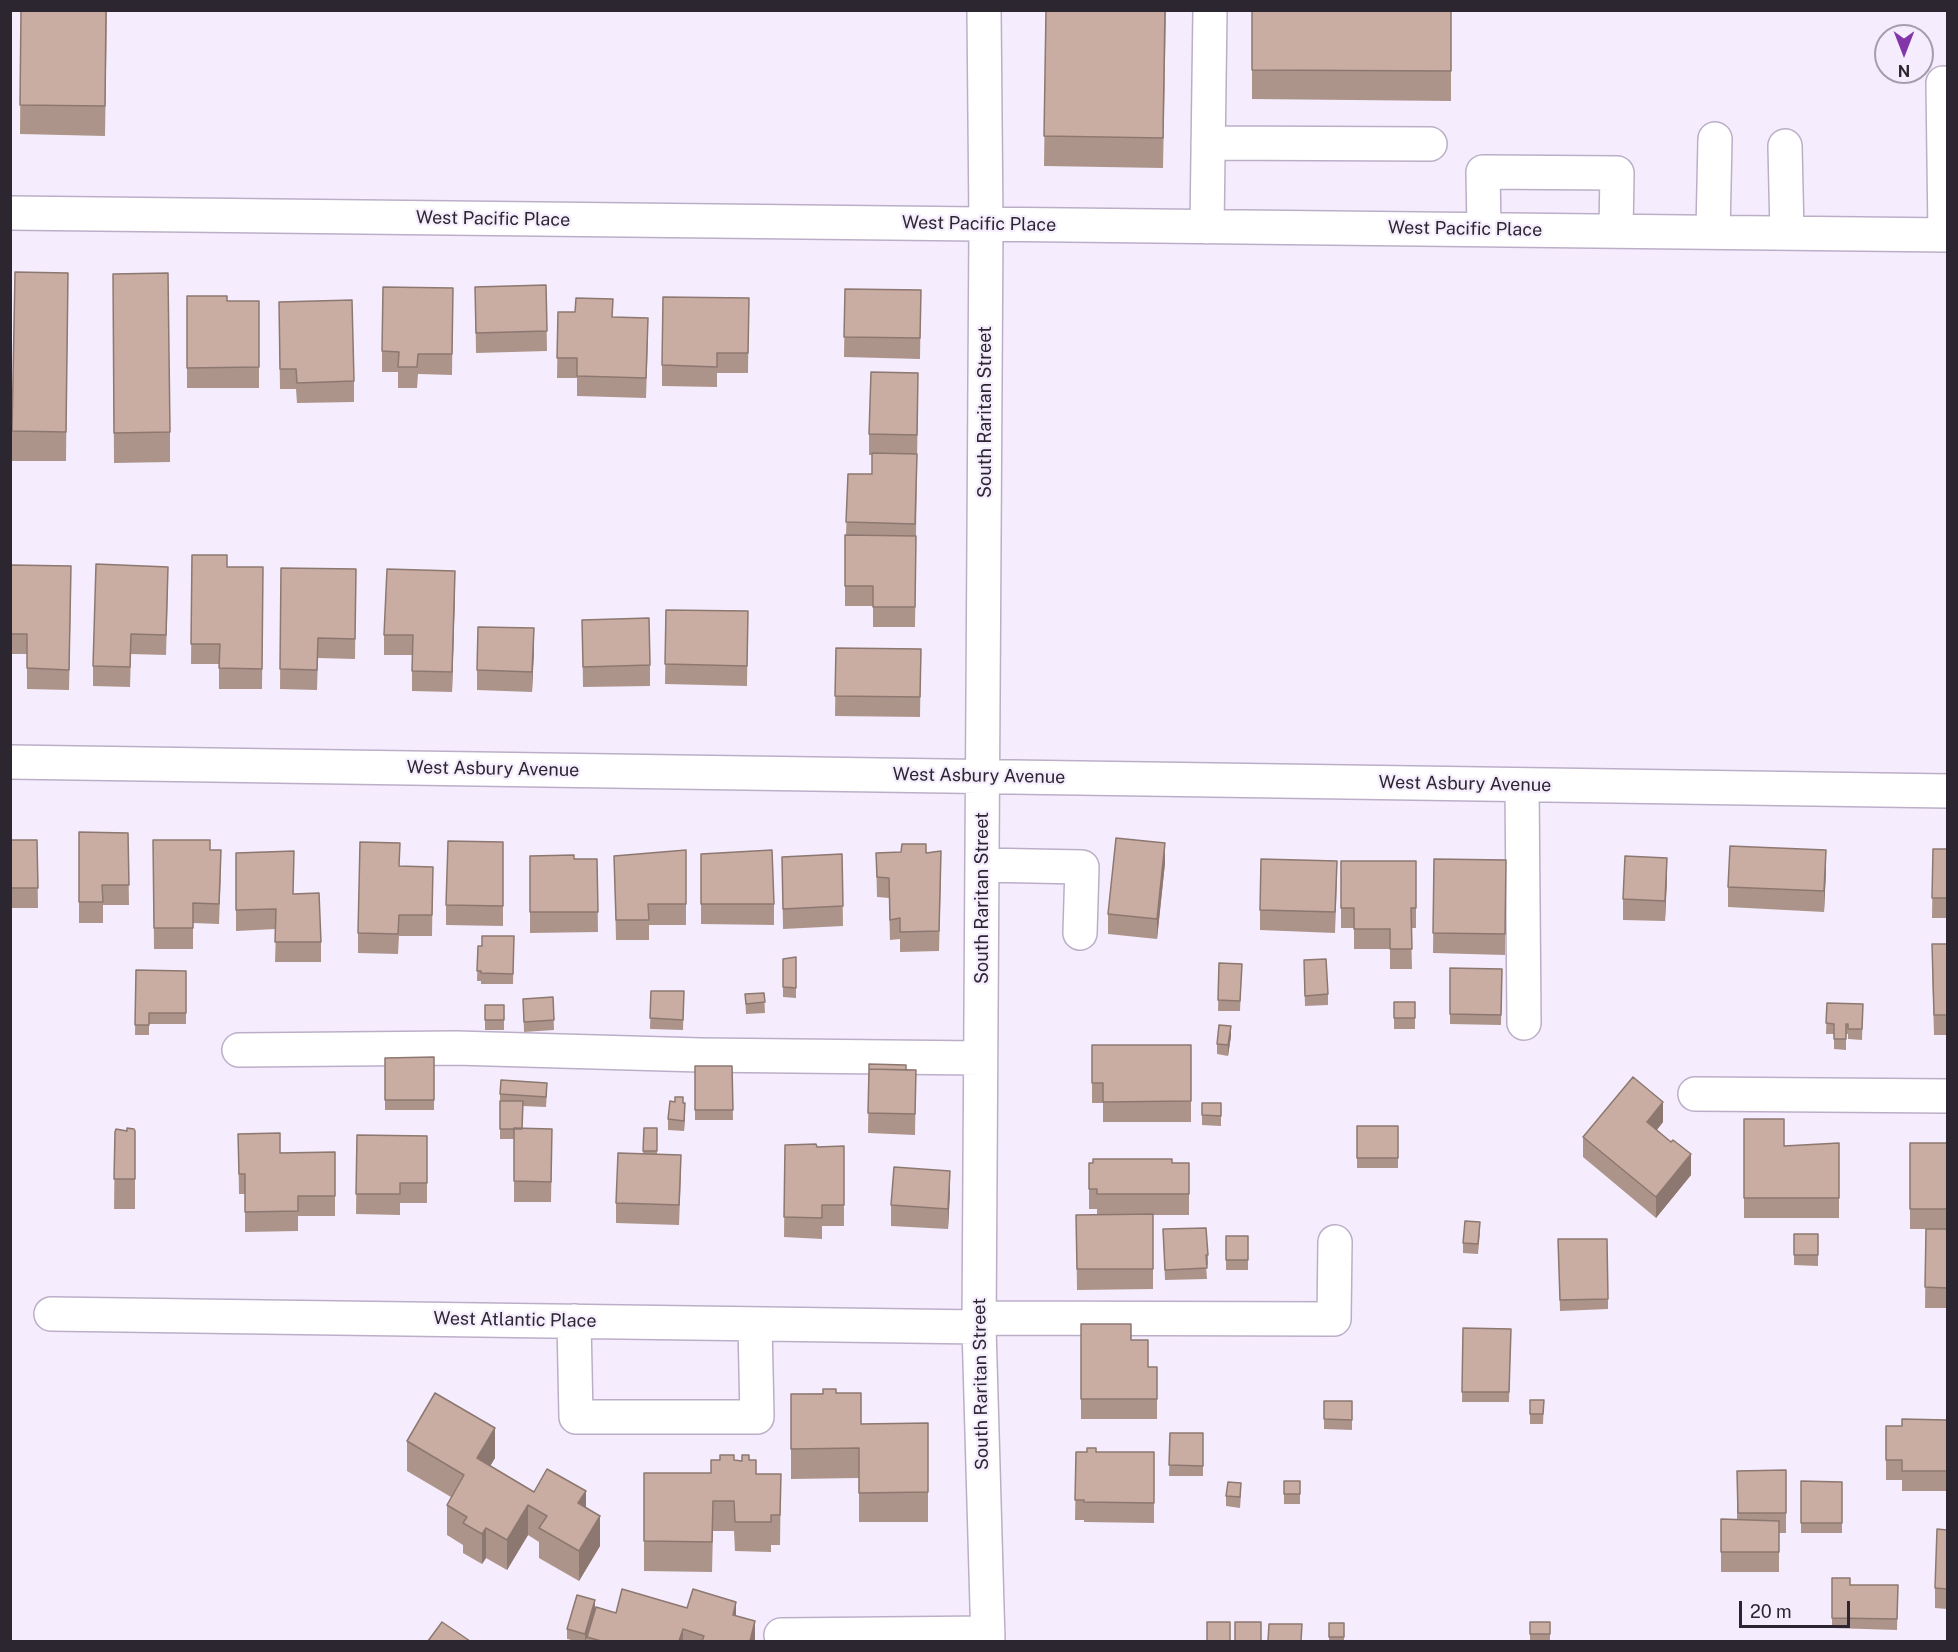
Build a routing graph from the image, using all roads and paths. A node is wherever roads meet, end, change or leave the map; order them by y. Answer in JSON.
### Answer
{"nodes":[{"id":1,"x":984,"y":10,"type":"edge"},
{"id":2,"x":1210,"y":10,"type":"edge"},
{"id":3,"x":1943,"y":83,"type":"dead end"},
{"id":4,"x":1715,"y":139,"type":"dead end"},
{"id":5,"x":1208,"y":143,"type":"junction"},
{"id":6,"x":1430,"y":144,"type":"dead end"},
{"id":7,"x":1785,"y":146,"type":"dead end"},
{"id":8,"x":10,"y":213,"type":"edge"},
{"id":9,"x":986,"y":224,"type":"junction"},
{"id":10,"x":1208,"y":227,"type":"junction"},
{"id":11,"x":1484,"y":229,"type":"junction"},
{"id":12,"x":1616,"y":231,"type":"junction"},
{"id":13,"x":1713,"y":232,"type":"junction"},
{"id":14,"x":1788,"y":233,"type":"junction"},
{"id":15,"x":1946,"y":235,"type":"edge"},
{"id":16,"x":10,"y":762,"type":"edge"},
{"id":17,"x":982,"y":776,"type":"junction"},
{"id":18,"x":1522,"y":785,"type":"junction"},
{"id":19,"x":1947,"y":791,"type":"edge"},
{"id":20,"x":982,"y":865,"type":"junction"},
{"id":21,"x":1080,"y":933,"type":"dead end"},
{"id":22,"x":1524,"y":1023,"type":"dead end"},
{"id":23,"x":239,"y":1050,"type":"dead end"},
{"id":24,"x":981,"y":1058,"type":"junction"},
{"id":25,"x":1695,"y":1094,"type":"dead end"},
{"id":26,"x":1947,"y":1096,"type":"edge"},
{"id":27,"x":1335,"y":1242,"type":"dead end"},
{"id":28,"x":51,"y":1314,"type":"dead end"},
{"id":29,"x":574,"y":1321,"type":"junction"},
{"id":30,"x":979,"y":1322,"type":"junction"},
{"id":31,"x":755,"y":1324,"type":"junction"},
{"id":32,"x":781,"y":1635,"type":"dead end"},
{"id":33,"x":988,"y":1637,"type":"edge"}],
"edges":[{"from":1,"to":9,"type":"street","name":"South Raritan Street"},
{"from":2,"to":5,"type":"street"},
{"from":3,"to":15,"type":"street"},
{"from":4,"to":13,"type":"street"},
{"from":5,"to":6,"type":"street"},
{"from":5,"to":10,"type":"street"},
{"from":7,"to":14,"type":"street"},
{"from":8,"to":9,"type":"street","name":"West Pacific Place"},
{"from":9,"to":10,"type":"street","name":"West Pacific Place"},
{"from":9,"to":17,"type":"street","name":"South Raritan Street"},
{"from":10,"to":11,"type":"street","name":"West Pacific Place"},
{"from":11,"to":12,"type":"street","name":"West Pacific Place"},
{"from":11,"to":12,"type":"street"},
{"from":12,"to":13,"type":"street","name":"West Pacific Place"},
{"from":13,"to":14,"type":"street","name":"West Pacific Place"},
{"from":14,"to":15,"type":"street","name":"West Pacific Place"},
{"from":16,"to":17,"type":"street","name":"West Asbury Avenue"},
{"from":17,"to":18,"type":"street","name":"West Asbury Avenue"},
{"from":17,"to":20,"type":"street","name":"South Raritan Street"},
{"from":18,"to":19,"type":"street","name":"West Asbury Avenue"},
{"from":18,"to":22,"type":"street"},
{"from":20,"to":21,"type":"street"},
{"from":20,"to":24,"type":"street","name":"South Raritan Street"},
{"from":23,"to":24,"type":"street"},
{"from":24,"to":30,"type":"street","name":"South Raritan Street"},
{"from":25,"to":26,"type":"street"},
{"from":27,"to":30,"type":"street","name":"West Atlantic Place"},
{"from":28,"to":29,"type":"street","name":"West Atlantic Place"},
{"from":29,"to":31,"type":"street","name":"West Atlantic Place"},
{"from":29,"to":31,"type":"street"},
{"from":30,"to":31,"type":"street","name":"West Atlantic Place"},
{"from":30,"to":33,"type":"street","name":"South Raritan Street"},
{"from":32,"to":33,"type":"street"}]}
